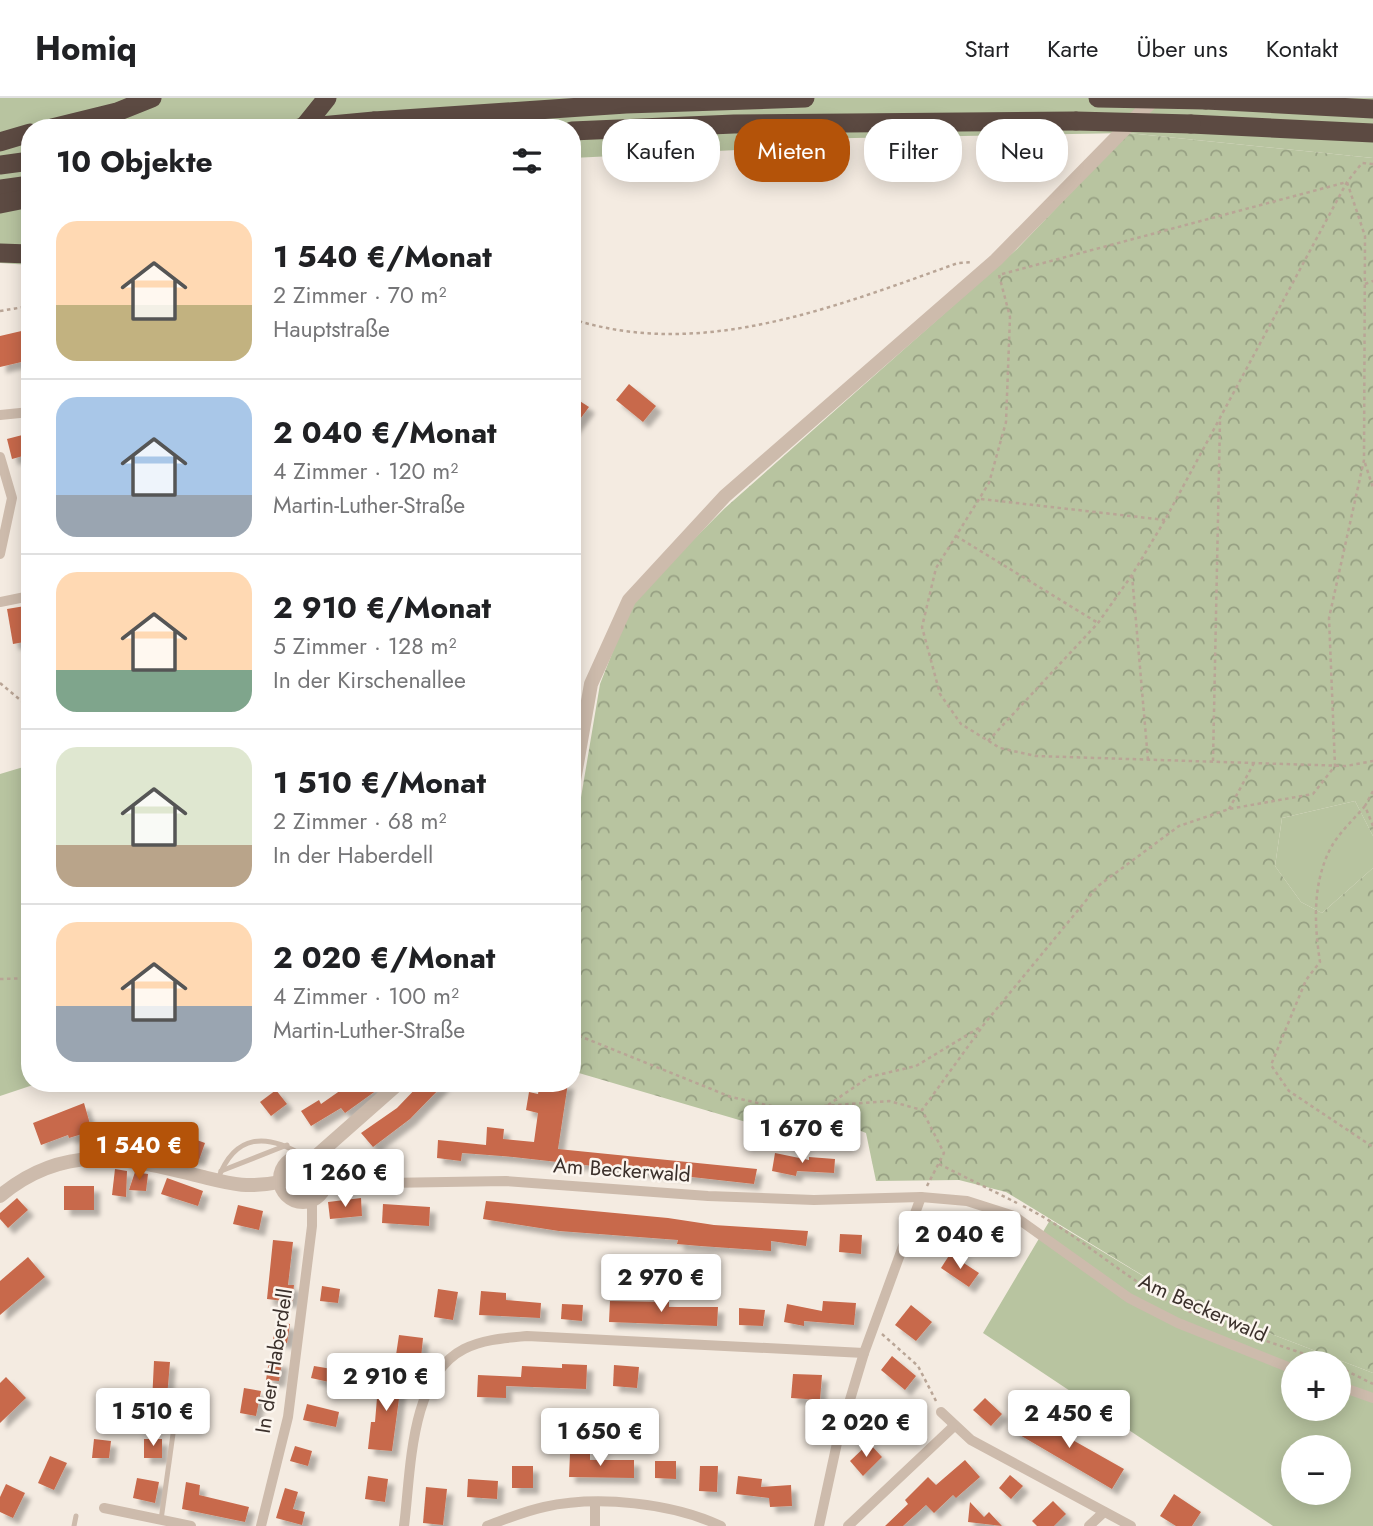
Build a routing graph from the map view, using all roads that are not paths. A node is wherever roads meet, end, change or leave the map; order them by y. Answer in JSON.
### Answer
{"nodes":[{"id":1,"x":152,"y":98,"type":"edge"},
{"id":2,"x":327,"y":98,"type":"edge"},
{"id":3,"x":782,"y":98,"type":"edge"},
{"id":4,"x":806,"y":98,"type":"edge"},
{"id":5,"x":1098,"y":98,"type":"edge"},
{"id":6,"x":1155,"y":98,"type":"edge"},
{"id":7,"x":1373,"y":109,"type":"edge"},
{"id":8,"x":89,"y":119,"type":"edge"},
{"id":9,"x":309,"y":119,"type":"edge"},
{"id":10,"x":404,"y":119,"type":"edge"},
{"id":11,"x":581,"y":131,"type":"edge"},
{"id":12,"x":1373,"y":133,"type":"edge"},
{"id":13,"x":21,"y":136,"type":"edge"},
{"id":14,"x":21,"y":143,"type":"edge"},
{"id":15,"x":0,"y":144,"type":"edge"},
{"id":16,"x":21,"y":162,"type":"edge"},
{"id":17,"x":0,"y":165,"type":"edge"},
{"id":18,"x":21,"y":186,"type":"edge"},
{"id":19,"x":0,"y":189,"type":"edge"},
{"id":20,"x":21,"y":200,"type":"edge"},
{"id":21,"x":0,"y":204,"type":"edge"},
{"id":22,"x":0,"y":253,"type":"edge"},
{"id":23,"x":21,"y":254,"type":"edge"},
{"id":24,"x":21,"y":413,"type":"edge"},
{"id":25,"x":0,"y":415,"type":"edge"},
{"id":26,"x":0,"y":457,"type":"edge"},
{"id":27,"x":0,"y":554,"type":"edge"},
{"id":28,"x":21,"y":598,"type":"edge"},
{"id":29,"x":0,"y":602,"type":"edge"},
{"id":30,"x":581,"y":743,"type":"edge"},
{"id":31,"x":388,"y":1092,"type":"edge"},
{"id":32,"x":287,"y":1145,"type":"junction"},
{"id":33,"x":309,"y":1157,"type":"junction"},
{"id":34,"x":220,"y":1176,"type":"junction"},
{"id":35,"x":279,"y":1182,"type":"junction"},
{"id":36,"x":325,"y":1184,"type":"junction"},
{"id":37,"x":0,"y":1196,"type":"edge"},
{"id":38,"x":921,"y":1197,"type":"junction"},
{"id":39,"x":312,"y":1200,"type":"junction"},
{"id":40,"x":864,"y":1353,"type":"junction"},
{"id":41,"x":1281,"y":1364,"type":"edge"},
{"id":42,"x":1351,"y":1390,"type":"edge"},
{"id":43,"x":178,"y":1398,"type":"dead end"},
{"id":44,"x":1373,"y":1398,"type":"edge"},
{"id":45,"x":942,"y":1412,"type":"road end"},
{"id":46,"x":953,"y":1427,"type":"junction"},
{"id":47,"x":595,"y":1503,"type":"junction"},
{"id":48,"x":103,"y":1508,"type":"dead end"},
{"id":49,"x":1104,"y":1512,"type":"junction"},
{"id":50,"x":76,"y":1516,"type":"dead end"},
{"id":51,"x":161,"y":1520,"type":"junction"},
{"id":52,"x":74,"y":1526,"type":"edge"},
{"id":53,"x":191,"y":1526,"type":"edge"},
{"id":54,"x":261,"y":1526,"type":"edge"},
{"id":55,"x":404,"y":1526,"type":"edge"},
{"id":56,"x":487,"y":1526,"type":"edge"},
{"id":57,"x":595,"y":1526,"type":"edge"},
{"id":58,"x":721,"y":1526,"type":"edge"},
{"id":59,"x":819,"y":1526,"type":"edge"},
{"id":60,"x":848,"y":1526,"type":"edge"},
{"id":61,"x":1089,"y":1526,"type":"edge"},
{"id":62,"x":1131,"y":1526,"type":"edge"}],
"edges":[{"from":1,"to":8,"type":"highway"},
{"from":2,"to":9,"type":"highway"},
{"from":3,"to":4,"type":"highway"},
{"from":3,"to":10,"type":"highway","bridge":true},
{"from":5,"to":7,"type":"highway","bridge":true},
{"from":6,"to":30,"type":"street"},
{"from":11,"to":12,"type":"highway","bridge":true},
{"from":13,"to":15,"type":"highway"},
{"from":14,"to":15,"type":"highway"},
{"from":16,"to":17,"type":"highway"},
{"from":18,"to":19,"type":"highway"},
{"from":20,"to":21,"type":"highway"},
{"from":22,"to":23,"type":"highway"},
{"from":24,"to":25,"type":"street"},
{"from":26,"to":27,"type":"street"},
{"from":28,"to":29,"type":"street"},
{"from":31,"to":33,"type":"street"},
{"from":32,"to":33,"type":"lane"},
{"from":32,"to":34,"type":"lane"},
{"from":32,"to":34,"type":"lane"},
{"from":33,"to":35,"type":"street"},
{"from":33,"to":36,"type":"street"},
{"from":34,"to":35,"type":"street"},
{"from":34,"to":37,"type":"street"},
{"from":35,"to":39,"type":"street"},
{"from":36,"to":38,"type":"street","name":"Am Beckerwald"},
{"from":36,"to":39,"type":"street"},
{"from":38,"to":40,"type":"street"},
{"from":38,"to":41,"type":"street","name":"Am Beckerwald"},
{"from":39,"to":54,"type":"street","name":"In der Haberdell"},
{"from":40,"to":55,"type":"street"},
{"from":40,"to":59,"type":"street"},
{"from":42,"to":44,"type":"street"},
{"from":43,"to":51,"type":"lane"},
{"from":45,"to":46,"type":"street"},
{"from":46,"to":49,"type":"street"},
{"from":46,"to":60,"type":"street"},
{"from":47,"to":56,"type":"street"},
{"from":47,"to":57,"type":"street"},
{"from":47,"to":58,"type":"street"},
{"from":48,"to":51,"type":"street"},
{"from":49,"to":61,"type":"street"},
{"from":49,"to":62,"type":"street"},
{"from":50,"to":52,"type":"lane"},
{"from":51,"to":53,"type":"street"}]}
